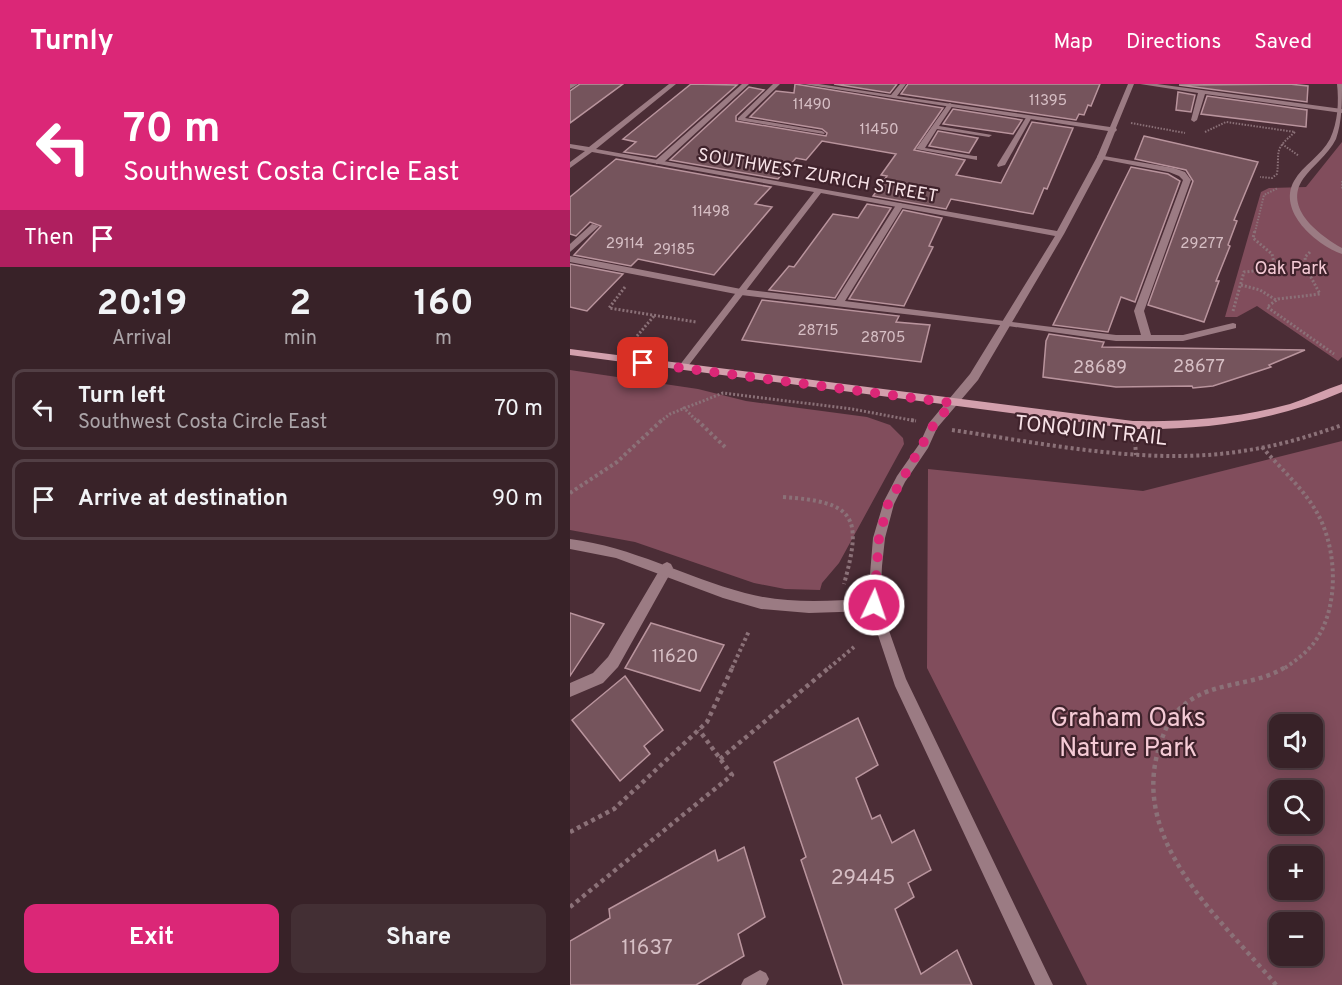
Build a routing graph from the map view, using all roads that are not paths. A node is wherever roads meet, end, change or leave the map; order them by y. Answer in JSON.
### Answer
{"nodes":[{"id":1,"x":575,"y":84,"type":"edge"},
{"id":2,"x":673,"y":84,"type":"edge"},
{"id":3,"x":746,"y":84,"type":"edge"},
{"id":4,"x":777,"y":84,"type":"edge"},
{"id":5,"x":806,"y":84,"type":"edge"},
{"id":6,"x":903,"y":84,"type":"edge"},
{"id":7,"x":1131,"y":84,"type":"edge"},
{"id":8,"x":1143,"y":84,"type":"edge"},
{"id":9,"x":1340,"y":84,"type":"edge"},
{"id":10,"x":570,"y":87,"type":"edge"},
{"id":11,"x":1202,"y":92,"type":"junction"},
{"id":12,"x":893,"y":97,"type":"junction"},
{"id":13,"x":950,"y":105,"type":"junction"},
{"id":14,"x":1341,"y":111,"type":"edge"},
{"id":15,"x":1029,"y":117,"type":"junction"},
{"id":16,"x":1194,"y":120,"type":"dead end"},
{"id":17,"x":935,"y":127,"type":"junction"},
{"id":18,"x":1114,"y":130,"type":"junction"},
{"id":19,"x":822,"y":133,"type":"dead end"},
{"id":20,"x":990,"y":135,"type":"dead end"},
{"id":21,"x":570,"y":146,"type":"edge"},
{"id":22,"x":591,"y":150,"type":"junction"},
{"id":23,"x":1101,"y":157,"type":"junction"},
{"id":24,"x":974,"y":158,"type":"dead end"},
{"id":25,"x":659,"y":162,"type":"junction"},
{"id":26,"x":1001,"y":165,"type":"dead end"},
{"id":27,"x":570,"y":166,"type":"edge"},
{"id":28,"x":819,"y":191,"type":"junction"},
{"id":29,"x":900,"y":206,"type":"junction"},
{"id":30,"x":596,"y":226,"type":"dead end"},
{"id":31,"x":1060,"y":234,"type":"junction"},
{"id":32,"x":570,"y":249,"type":"edge"},
{"id":33,"x":1342,"y":251,"type":"edge"},
{"id":34,"x":570,"y":259,"type":"edge"},
{"id":35,"x":741,"y":292,"type":"junction"},
{"id":36,"x":839,"y":303,"type":"junction"},
{"id":37,"x":1008,"y":322,"type":"junction"},
{"id":38,"x":1233,"y":326,"type":"road end"},
{"id":39,"x":1146,"y":339,"type":"junction"},
{"id":40,"x":570,"y":352,"type":"edge"},
{"id":41,"x":682,"y":368,"type":"junction"},
{"id":42,"x":1342,"y":388,"type":"edge"},
{"id":43,"x":952,"y":403,"type":"junction"},
{"id":44,"x":570,"y":544,"type":"edge"},
{"id":45,"x":667,"y":568,"type":"junction"},
{"id":46,"x":874,"y":605,"type":"junction"},
{"id":47,"x":570,"y":690,"type":"edge"},
{"id":48,"x":1044,"y":985,"type":"edge"}],
"edges":[{"from":1,"to":10,"type":"street"},
{"from":2,"to":22,"type":"street"},
{"from":3,"to":25,"type":"street"},
{"from":4,"to":19,"type":"street"},
{"from":5,"to":12,"type":"street"},
{"from":6,"to":12,"type":"street"},
{"from":7,"to":18,"type":"street"},
{"from":8,"to":11,"type":"street"},
{"from":9,"to":14,"type":"street"},
{"from":11,"to":14,"type":"street"},
{"from":11,"to":16,"type":"street"},
{"from":12,"to":13,"type":"street"},
{"from":13,"to":15,"type":"street"},
{"from":13,"to":17,"type":"street"},
{"from":14,"to":33,"type":"street"},
{"from":15,"to":18,"type":"street"},
{"from":15,"to":26,"type":"street"},
{"from":17,"to":20,"type":"street"},
{"from":17,"to":24,"type":"street"},
{"from":18,"to":23,"type":"street"},
{"from":21,"to":22,"type":"street","name":"SOUTHWEST ZURICH STREET"},
{"from":22,"to":25,"type":"street","name":"SOUTHWEST ZURICH STREET"},
{"from":22,"to":27,"type":"street"},
{"from":23,"to":31,"type":"street"},
{"from":23,"to":39,"type":"street"},
{"from":25,"to":28,"type":"street","name":"SOUTHWEST ZURICH STREET"},
{"from":28,"to":29,"type":"street","name":"SOUTHWEST ZURICH STREET"},
{"from":28,"to":35,"type":"street"},
{"from":29,"to":31,"type":"street","name":"SOUTHWEST ZURICH STREET"},
{"from":29,"to":36,"type":"street"},
{"from":30,"to":32,"type":"street"},
{"from":31,"to":37,"type":"street"},
{"from":34,"to":35,"type":"street"},
{"from":35,"to":36,"type":"street"},
{"from":35,"to":41,"type":"street"},
{"from":36,"to":37,"type":"street"},
{"from":37,"to":39,"type":"street"},
{"from":37,"to":43,"type":"street"},
{"from":38,"to":39,"type":"street"},
{"from":40,"to":41,"type":"street"},
{"from":41,"to":43,"type":"street"},
{"from":42,"to":43,"type":"street"},
{"from":43,"to":46,"type":"street"},
{"from":44,"to":45,"type":"street"},
{"from":45,"to":46,"type":"street"},
{"from":45,"to":47,"type":"street"},
{"from":46,"to":48,"type":"street"}]}
